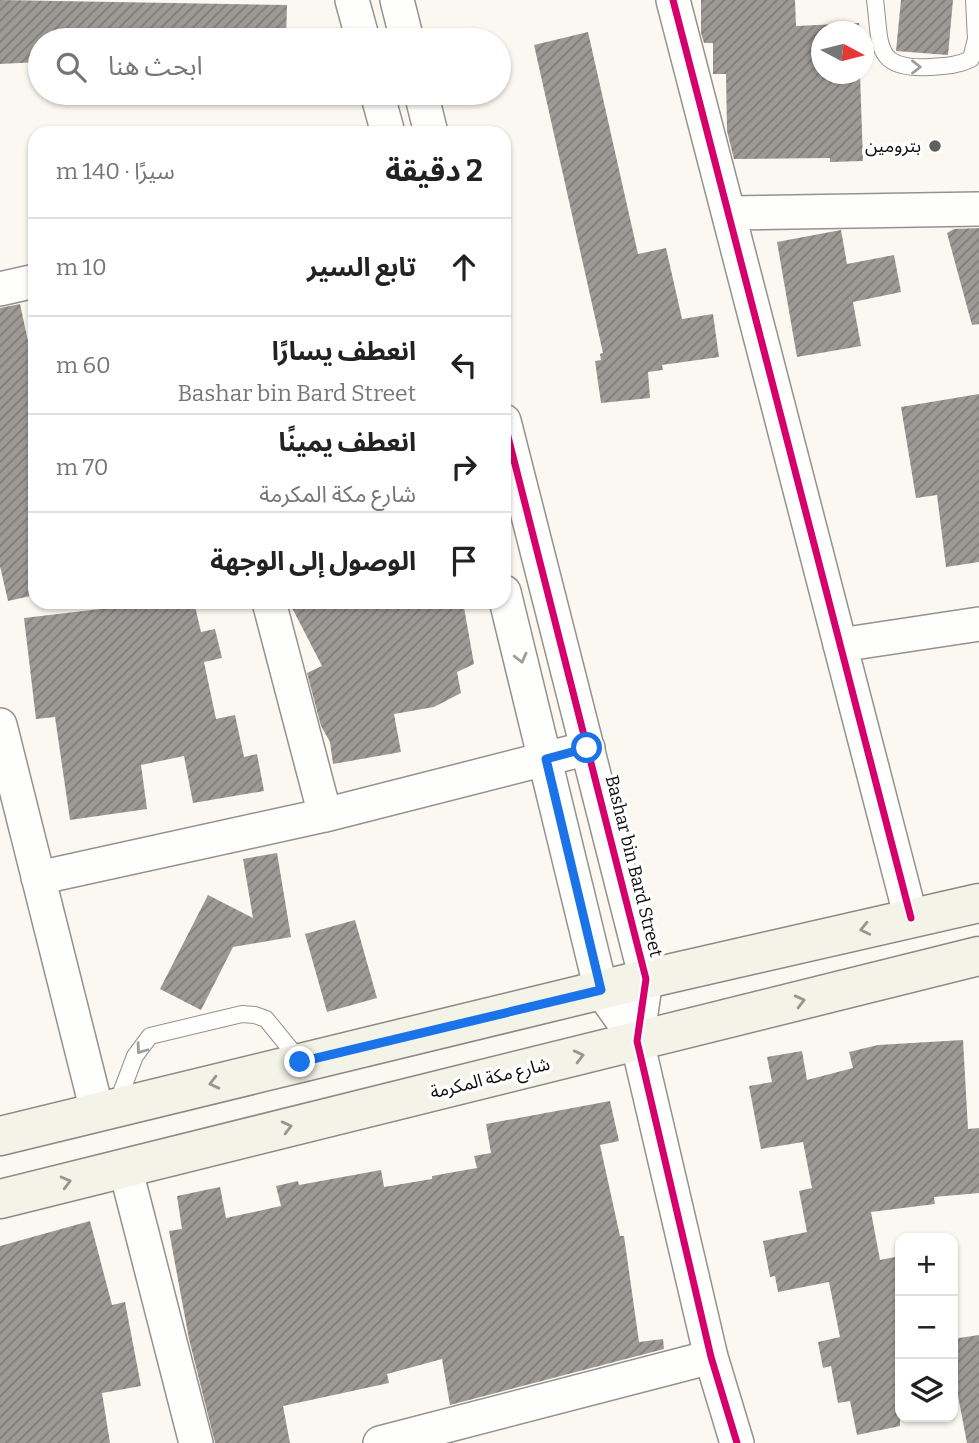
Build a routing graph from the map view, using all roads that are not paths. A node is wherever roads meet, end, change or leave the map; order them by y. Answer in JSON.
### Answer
{"nodes":[{"id":1,"x":352,"y":0,"type":"edge"},
{"id":2,"x":397,"y":0,"type":"edge"},
{"id":3,"x":673,"y":0,"type":"edge"},
{"id":4,"x":875,"y":0,"type":"edge"},
{"id":5,"x":974,"y":0,"type":"edge"},
{"id":6,"x":360,"y":28,"type":"edge"},
{"id":7,"x":404,"y":28,"type":"edge"},
{"id":8,"x":380,"y":105,"type":"edge"},
{"id":9,"x":424,"y":105,"type":"edge"},
{"id":10,"x":386,"y":126,"type":"edge"},
{"id":11,"x":429,"y":126,"type":"edge"},
{"id":12,"x":979,"y":209,"type":"edge"},
{"id":13,"x":729,"y":213,"type":"junction"},
{"id":14,"x":28,"y":283,"type":"edge"},
{"id":15,"x":0,"y":289,"type":"edge"},
{"id":16,"x":511,"y":449,"type":"edge"},
{"id":17,"x":271,"y":609,"type":"edge"},
{"id":18,"x":508,"y":609,"type":"edge"},
{"id":19,"x":979,"y":624,"type":"edge"},
{"id":20,"x":840,"y":645,"type":"junction"},
{"id":21,"x":0,"y":725,"type":"edge"},
{"id":22,"x":587,"y":748,"type":"junction"},
{"id":23,"x":546,"y":759,"type":"junction"},
{"id":24,"x":325,"y":815,"type":"junction"},
{"id":25,"x":38,"y":878,"type":"junction"},
{"id":26,"x":979,"y":903,"type":"edge"},
{"id":27,"x":911,"y":918,"type":"junction"},
{"id":28,"x":979,"y":956,"type":"edge"},
{"id":29,"x":646,"y":979,"type":"junction"},
{"id":30,"x":601,"y":990,"type":"junction"},
{"id":31,"x":637,"y":1041,"type":"junction"},
{"id":32,"x":300,"y":1062,"type":"junction"},
{"id":33,"x":106,"y":1109,"type":"junction"},
{"id":34,"x":0,"y":1136,"type":"edge"},
{"id":35,"x":125,"y":1167,"type":"junction"},
{"id":36,"x":0,"y":1199,"type":"edge"},
{"id":37,"x":711,"y":1357,"type":"junction"},
{"id":38,"x":470,"y":1432,"type":"edge"},
{"id":39,"x":196,"y":1443,"type":"edge"},
{"id":40,"x":380,"y":1443,"type":"edge"},
{"id":41,"x":737,"y":1443,"type":"edge"}],
"edges":[{"from":1,"to":6,"type":"street"},
{"from":2,"to":7,"type":"street"},
{"from":3,"to":13,"type":"street"},
{"from":4,"to":5,"type":"lane","one_way":true},
{"from":8,"to":10,"type":"street"},
{"from":9,"to":11,"type":"street"},
{"from":12,"to":13,"type":"street"},
{"from":13,"to":20,"type":"street"},
{"from":14,"to":15,"type":"street"},
{"from":16,"to":22,"type":"street","name":"Bashar bin Bard Street"},
{"from":17,"to":24,"type":"street"},
{"from":18,"to":23,"type":"street","name":"Bashar bin Bard Street","one_way":true},
{"from":19,"to":20,"type":"street"},
{"from":20,"to":27,"type":"street"},
{"from":21,"to":25,"type":"street"},
{"from":22,"to":23,"type":"street"},
{"from":22,"to":29,"type":"street","name":"Bashar bin Bard Street"},
{"from":23,"to":24,"type":"street"},
{"from":23,"to":30,"type":"street","name":"Bashar bin Bard Street"},
{"from":24,"to":25,"type":"street"},
{"from":25,"to":33,"type":"street"},
{"from":26,"to":27,"type":"main road"},
{"from":27,"to":29,"type":"main road","one_way":true},
{"from":31,"to":28,"type":"main road","name":"شارع مكة المكرمة","one_way":true},
{"from":29,"to":30,"type":"main road"},
{"from":29,"to":31,"type":"street","name":"Bashar bin Bard Street"},
{"from":30,"to":31,"type":"street","name":"Bashar bin Bard Street"},
{"from":30,"to":32,"type":"main road"},
{"from":35,"to":31,"type":"main road","name":"شارع مكة المكرمة","one_way":true},
{"from":31,"to":37,"type":"street","name":"Bashar bin Bard Street"},
{"from":32,"to":33,"type":"main road","one_way":true},
{"from":32,"to":33,"type":"lane","one_way":true},
{"from":33,"to":34,"type":"main road"},
{"from":36,"to":35,"type":"main road","name":"شارع مكة المكرمة","one_way":true},
{"from":35,"to":39,"type":"street"},
{"from":37,"to":38,"type":"street"},
{"from":37,"to":41,"type":"street","name":"Bashar bin Bard Street"},
{"from":38,"to":40,"type":"street"}]}
